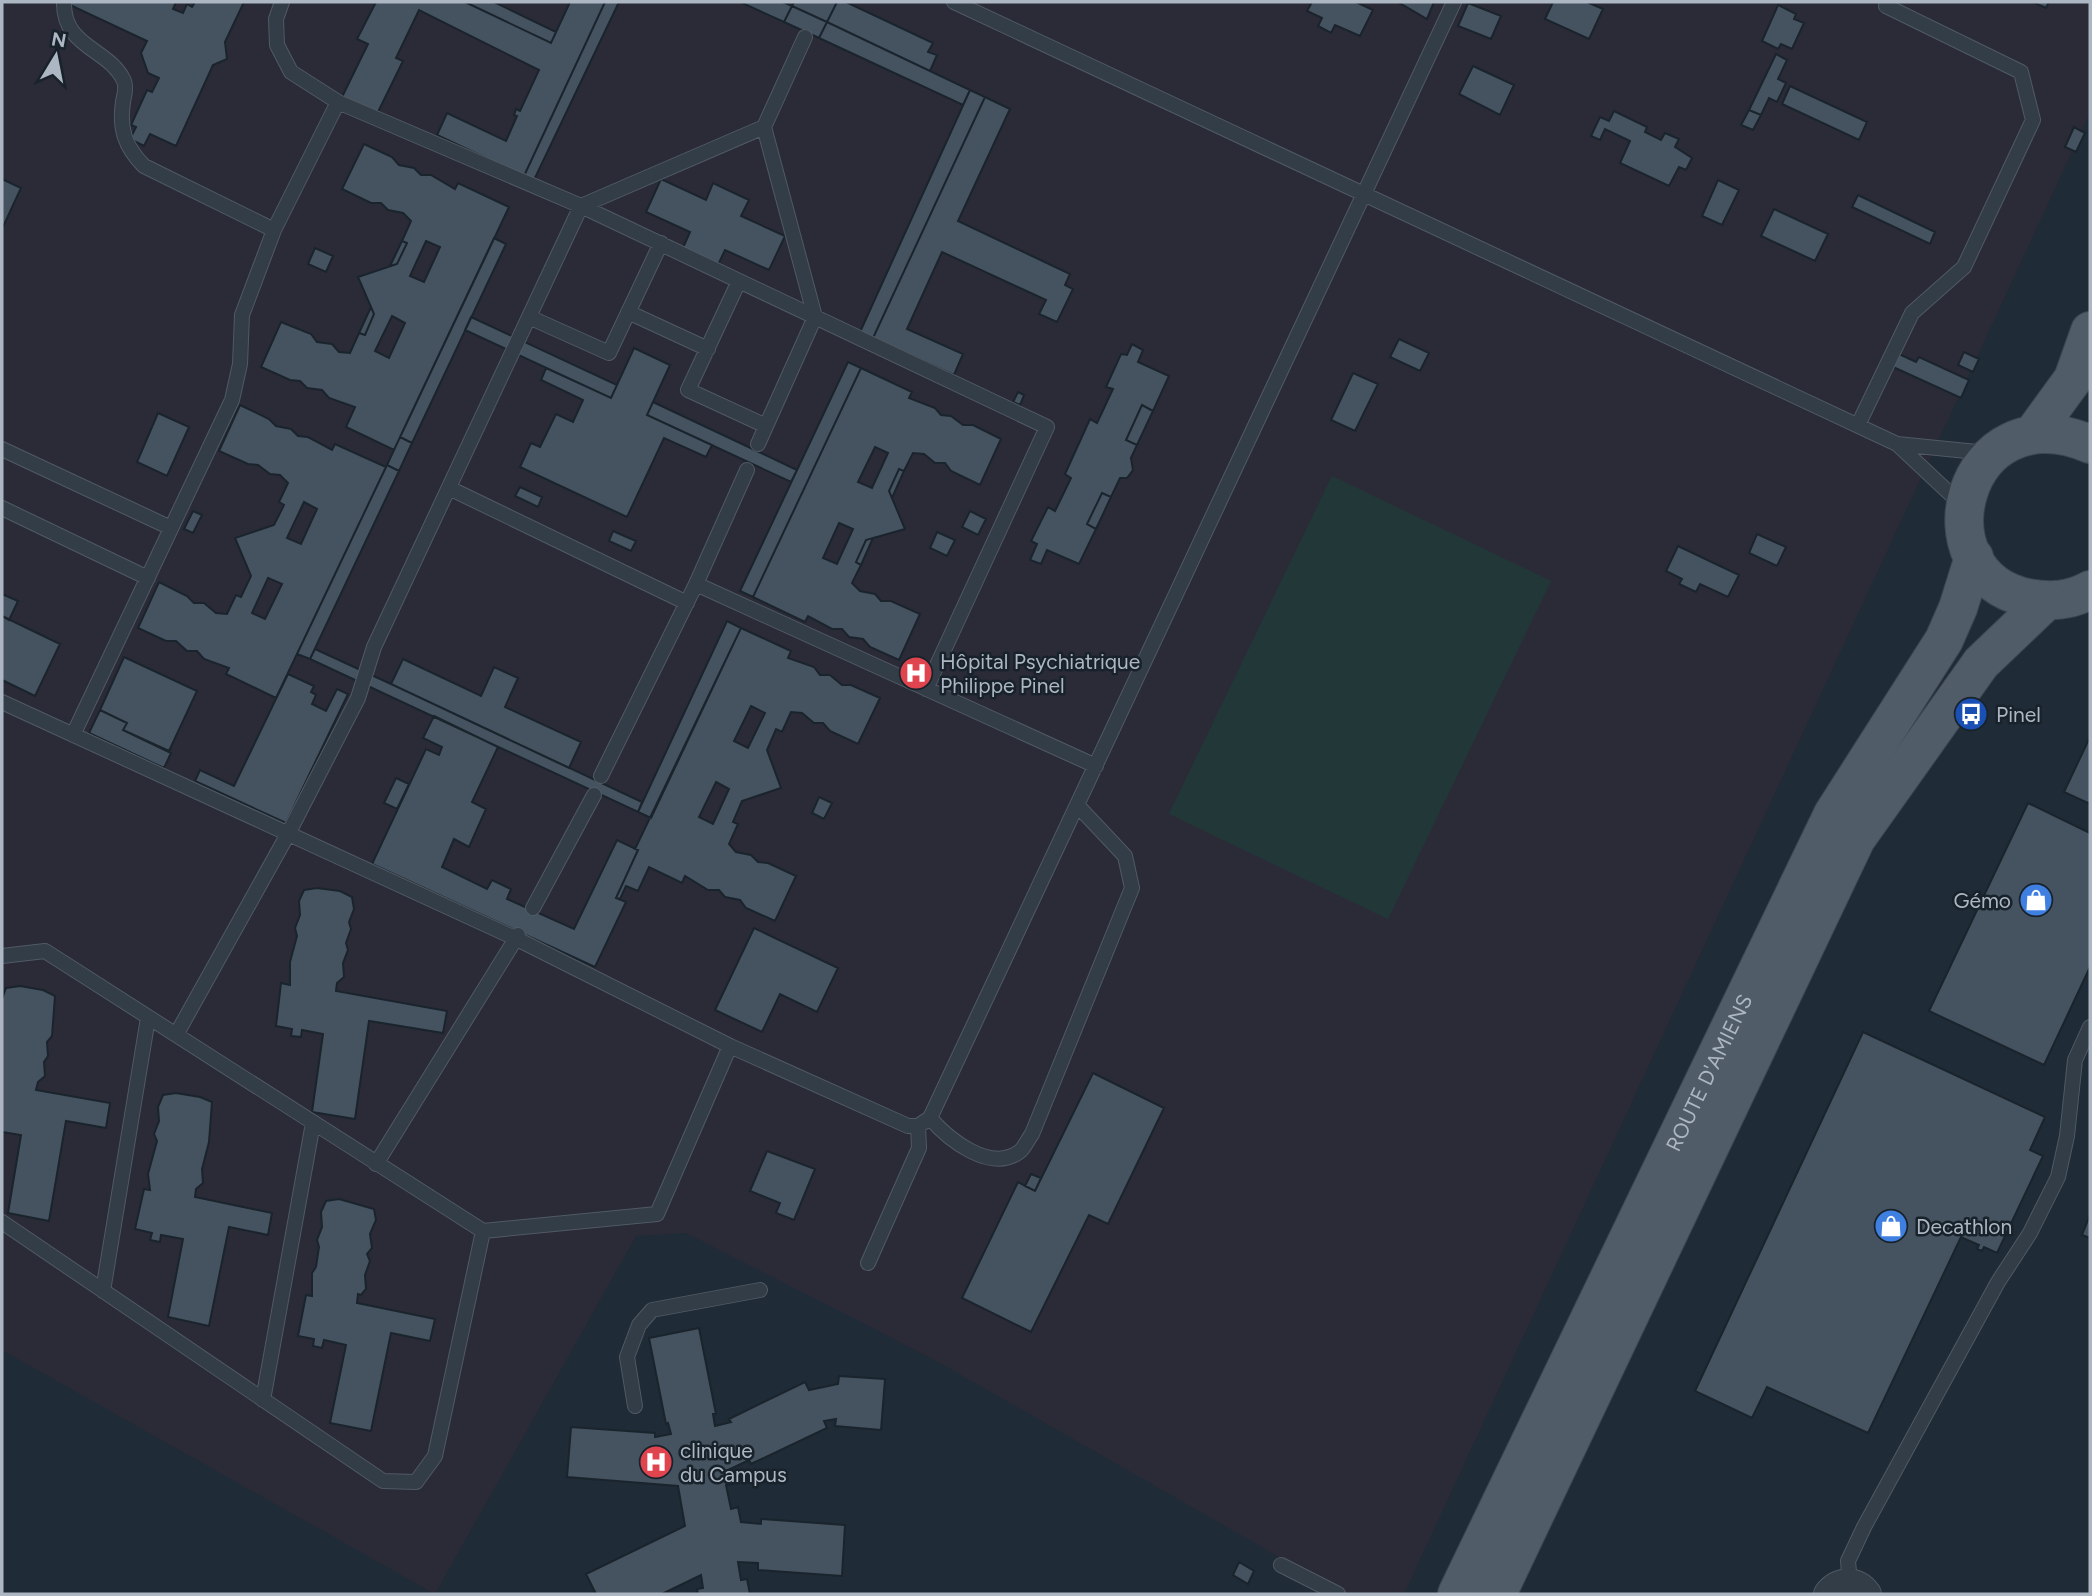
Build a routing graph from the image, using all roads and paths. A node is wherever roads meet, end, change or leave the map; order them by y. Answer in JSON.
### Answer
{"nodes":[{"id":1,"x":64,"y":2,"type":"edge"},
{"id":2,"x":282,"y":2,"type":"edge"},
{"id":3,"x":954,"y":2,"type":"edge"},
{"id":4,"x":1454,"y":2,"type":"edge"},
{"id":5,"x":1886,"y":6,"type":"dead end"},
{"id":6,"x":805,"y":37,"type":"dead end"},
{"id":7,"x":338,"y":102,"type":"junction"},
{"id":8,"x":764,"y":127,"type":"junction"},
{"id":9,"x":1364,"y":194,"type":"junction"},
{"id":10,"x":581,"y":206,"type":"junction"},
{"id":11,"x":274,"y":230,"type":"junction"},
{"id":12,"x":660,"y":243,"type":"junction"},
{"id":13,"x":739,"y":281,"type":"junction"},
{"id":14,"x":628,"y":312,"type":"junction"},
{"id":15,"x":529,"y":317,"type":"junction"},
{"id":16,"x":815,"y":317,"type":"junction"},
{"id":17,"x":2090,"y":331,"type":"edge"},
{"id":18,"x":708,"y":349,"type":"junction"},
{"id":19,"x":1858,"y":425,"type":"junction"},
{"id":20,"x":766,"y":426,"type":"junction"},
{"id":21,"x":2033,"y":434,"type":"junction"},
{"id":22,"x":758,"y":444,"type":"dead end"},
{"id":23,"x":1898,"y":444,"type":"junction"},
{"id":24,"x":2090,"y":444,"type":"edge"},
{"id":25,"x":2,"y":449,"type":"edge"},
{"id":26,"x":1992,"y":454,"type":"junction"},
{"id":27,"x":747,"y":470,"type":"dead end"},
{"id":28,"x":449,"y":488,"type":"junction"},
{"id":29,"x":2,"y":508,"type":"edge"},
{"id":30,"x":1964,"y":508,"type":"junction"},
{"id":31,"x":171,"y":528,"type":"junction"},
{"id":32,"x":1974,"y":557,"type":"junction"},
{"id":33,"x":148,"y":578,"type":"junction"},
{"id":34,"x":696,"y":584,"type":"junction"},
{"id":35,"x":2090,"y":590,"type":"edge"},
{"id":36,"x":2046,"y":601,"type":"junction"},
{"id":37,"x":687,"y":603,"type":"junction"},
{"id":38,"x":926,"y":689,"type":"junction"},
{"id":39,"x":2,"y":702,"type":"edge"},
{"id":40,"x":73,"y":735,"type":"junction"},
{"id":41,"x":1096,"y":766,"type":"junction"},
{"id":42,"x":601,"y":776,"type":"dead end"},
{"id":43,"x":594,"y":795,"type":"dead end"},
{"id":44,"x":1077,"y":805,"type":"junction"},
{"id":45,"x":288,"y":834,"type":"junction"},
{"id":46,"x":533,"y":908,"type":"dead end"},
{"id":47,"x":516,"y":937,"type":"junction"},
{"id":48,"x":2,"y":956,"type":"edge"},
{"id":49,"x":148,"y":1018,"type":"junction"},
{"id":50,"x":2090,"y":1027,"type":"edge"},
{"id":51,"x":176,"y":1035,"type":"junction"},
{"id":52,"x":730,"y":1046,"type":"junction"},
{"id":53,"x":924,"y":1122,"type":"junction"},
{"id":54,"x":313,"y":1123,"type":"junction"},
{"id":55,"x":376,"y":1164,"type":"junction"},
{"id":56,"x":2,"y":1222,"type":"edge"},
{"id":57,"x":482,"y":1231,"type":"junction"},
{"id":58,"x":868,"y":1263,"type":"dead end"},
{"id":59,"x":760,"y":1290,"type":"dead end"},
{"id":60,"x":103,"y":1291,"type":"junction"},
{"id":61,"x":263,"y":1400,"type":"junction"},
{"id":62,"x":635,"y":1406,"type":"dead end"},
{"id":63,"x":1281,"y":1565,"type":"dead end"},
{"id":64,"x":1848,"y":1590,"type":"edge"},
{"id":65,"x":1338,"y":1594,"type":"edge"},
{"id":66,"x":1457,"y":1594,"type":"edge"},
{"id":67,"x":1497,"y":1594,"type":"edge"}],
"edges":[{"from":1,"to":11,"type":"lane"},
{"from":2,"to":7,"type":"lane"},
{"from":3,"to":9,"type":"lane"},
{"from":4,"to":9,"type":"lane"},
{"from":5,"to":19,"type":"lane"},
{"from":6,"to":8,"type":"lane"},
{"from":7,"to":10,"type":"lane"},
{"from":7,"to":11,"type":"lane"},
{"from":8,"to":10,"type":"lane"},
{"from":8,"to":16,"type":"lane"},
{"from":9,"to":19,"type":"lane"},
{"from":9,"to":41,"type":"lane"},
{"from":10,"to":12,"type":"lane"},
{"from":10,"to":15,"type":"lane"},
{"from":11,"to":31,"type":"lane"},
{"from":12,"to":13,"type":"lane"},
{"from":12,"to":14,"type":"lane"},
{"from":13,"to":16,"type":"lane"},
{"from":13,"to":18,"type":"lane"},
{"from":14,"to":15,"type":"lane"},
{"from":14,"to":18,"type":"lane"},
{"from":15,"to":28,"type":"lane"},
{"from":16,"to":20,"type":"lane"},
{"from":16,"to":38,"type":"lane"},
{"from":17,"to":21,"type":"main road"},
{"from":18,"to":20,"type":"lane"},
{"from":19,"to":23,"type":"lane"},
{"from":20,"to":22,"type":"lane"},
{"from":21,"to":24,"type":"main road"},
{"from":21,"to":26,"type":"main road"},
{"from":23,"to":26,"type":"lane"},
{"from":23,"to":30,"type":"lane"},
{"from":25,"to":31,"type":"lane"},
{"from":26,"to":30,"type":"main road"},
{"from":27,"to":34,"type":"lane"},
{"from":28,"to":37,"type":"lane"},
{"from":28,"to":45,"type":"lane"},
{"from":29,"to":33,"type":"lane"},
{"from":30,"to":32,"type":"main road"},
{"from":31,"to":33,"type":"lane"},
{"from":32,"to":36,"type":"main road"},
{"from":32,"to":66,"type":"main road","name":"ROUTE D'AMIENS"},
{"from":33,"to":40,"type":"lane"},
{"from":34,"to":37,"type":"lane"},
{"from":34,"to":38,"type":"lane"},
{"from":35,"to":36,"type":"main road"},
{"from":36,"to":67,"type":"main road","name":"ROUTE D'AMIENS"},
{"from":37,"to":42,"type":"lane"},
{"from":38,"to":41,"type":"lane"},
{"from":39,"to":40,"type":"lane"},
{"from":40,"to":45,"type":"lane"},
{"from":41,"to":44,"type":"lane"},
{"from":43,"to":46,"type":"lane"},
{"from":44,"to":53,"type":"lane"},
{"from":44,"to":53,"type":"lane"},
{"from":45,"to":47,"type":"lane"},
{"from":45,"to":51,"type":"lane"},
{"from":47,"to":52,"type":"lane"},
{"from":47,"to":55,"type":"lane"},
{"from":48,"to":49,"type":"lane"},
{"from":49,"to":51,"type":"lane"},
{"from":49,"to":60,"type":"lane"},
{"from":50,"to":64,"type":"lane"},
{"from":51,"to":54,"type":"lane"},
{"from":52,"to":53,"type":"lane"},
{"from":52,"to":57,"type":"lane"},
{"from":53,"to":58,"type":"lane"},
{"from":54,"to":55,"type":"lane"},
{"from":54,"to":61,"type":"lane"},
{"from":55,"to":57,"type":"lane"},
{"from":56,"to":60,"type":"lane"},
{"from":57,"to":61,"type":"lane"},
{"from":59,"to":62,"type":"lane"},
{"from":60,"to":61,"type":"lane"},
{"from":63,"to":65,"type":"lane"}]}
